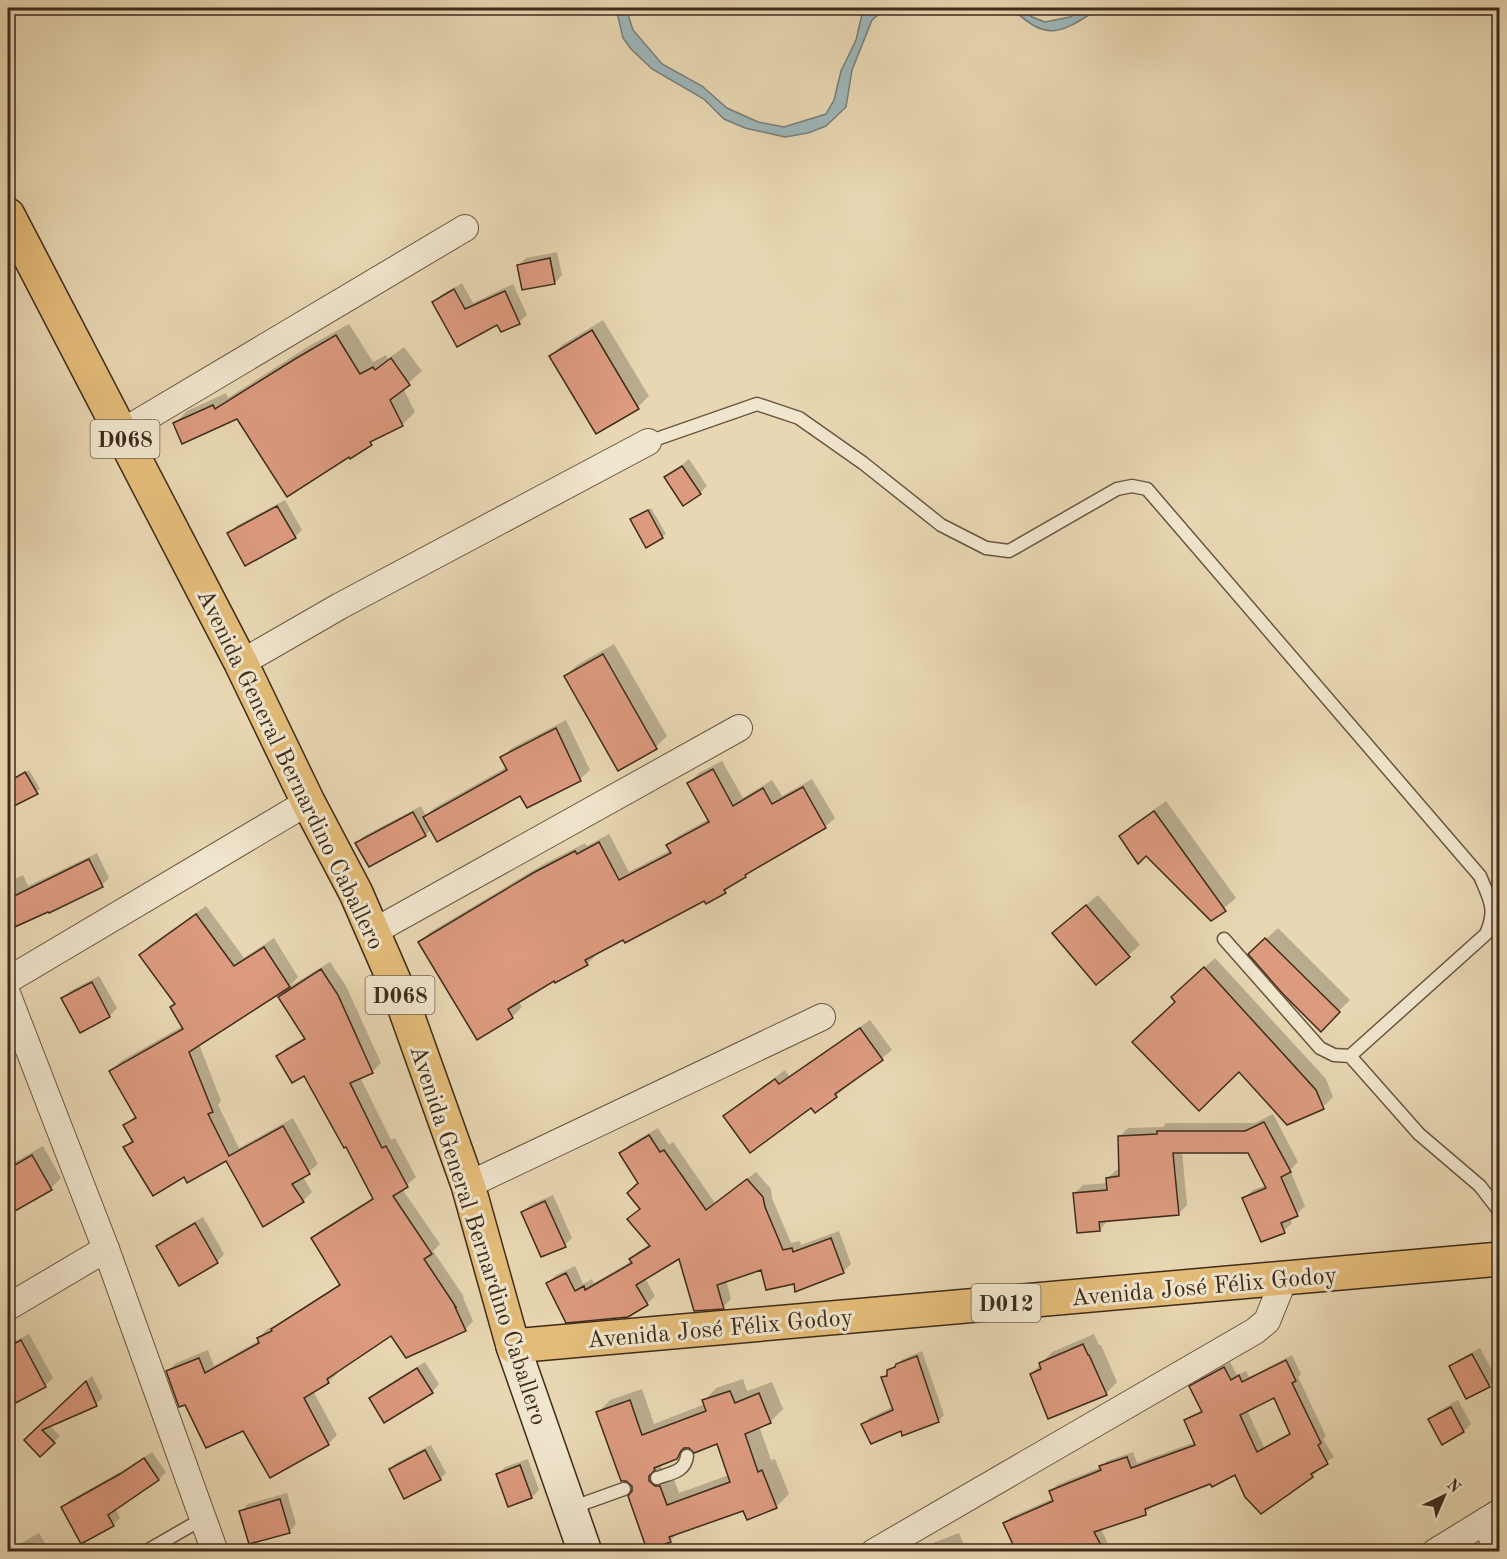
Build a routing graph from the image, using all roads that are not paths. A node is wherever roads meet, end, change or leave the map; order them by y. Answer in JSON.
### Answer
{"nodes":[{"id":1,"x":8,"y":215,"type":"edge"},
{"id":2,"x":465,"y":228,"type":"dead end"},
{"id":3,"x":122,"y":432,"type":"junction"},
{"id":4,"x":648,"y":442,"type":"joint"},
{"id":5,"x":241,"y":663,"type":"junction"},
{"id":6,"x":739,"y":728,"type":"dead end"},
{"id":7,"x":308,"y":802,"type":"junction"},
{"id":8,"x":373,"y":932,"type":"junction"},
{"id":9,"x":1224,"y":939,"type":"dead end"},
{"id":10,"x":8,"y":980,"type":"edge"},
{"id":11,"x":8,"y":996,"type":"edge"},
{"id":12,"x":822,"y":1017,"type":"dead end"},
{"id":13,"x":1350,"y":1056,"type":"junction"},
{"id":14,"x":468,"y":1185,"type":"junction"},
{"id":15,"x":1500,"y":1212,"type":"edge"},
{"id":16,"x":106,"y":1249,"type":"junction"},
{"id":17,"x":1500,"y":1259,"type":"edge"},
{"id":18,"x":1284,"y":1279,"type":"junction"},
{"id":19,"x":8,"y":1307,"type":"edge"},
{"id":20,"x":513,"y":1346,"type":"junction"},
{"id":21,"x":687,"y":1456,"type":"dead end"},
{"id":22,"x":657,"y":1478,"type":"dead end"},
{"id":23,"x":624,"y":1490,"type":"dead end"},
{"id":24,"x":570,"y":1508,"type":"junction"},
{"id":25,"x":1493,"y":1516,"type":"edge"},
{"id":26,"x":204,"y":1518,"type":"junction"},
{"id":27,"x":899,"y":1546,"type":"edge"},
{"id":28,"x":145,"y":1551,"type":"edge"},
{"id":29,"x":215,"y":1551,"type":"edge"},
{"id":30,"x":585,"y":1551,"type":"edge"},
{"id":31,"x":874,"y":1551,"type":"edge"},
{"id":32,"x":1435,"y":1551,"type":"edge"},
{"id":33,"x":1496,"y":1551,"type":"edge"}],
"edges":[{"from":1,"to":3,"type":"main road","name":"Avenida General Bernardino Caballero","number":"D068"},
{"from":2,"to":3,"type":"street"},
{"from":3,"to":5,"type":"main road","name":"Avenida General Bernardino Caballero","number":"D068"},
{"from":4,"to":5,"type":"street"},
{"from":4,"to":13,"type":"lane"},
{"from":5,"to":7,"type":"main road","name":"Avenida General Bernardino Caballero","number":"D068"},
{"from":6,"to":8,"type":"street"},
{"from":7,"to":8,"type":"main road","name":"Avenida General Bernardino Caballero","number":"D068"},
{"from":7,"to":10,"type":"street"},
{"from":8,"to":14,"type":"main road","name":"Avenida General Bernardino Caballero","number":"D068"},
{"from":9,"to":13,"type":"lane"},
{"from":11,"to":16,"type":"street"},
{"from":12,"to":14,"type":"street"},
{"from":13,"to":15,"type":"lane"},
{"from":14,"to":20,"type":"main road","name":"Avenida General Bernardino Caballero","number":"D068"},
{"from":16,"to":19,"type":"street"},
{"from":16,"to":26,"type":"street"},
{"from":17,"to":18,"type":"main road","name":"Avenida José Félix Godoy","number":"D012"},
{"from":18,"to":20,"type":"main road","name":"Avenida José Félix Godoy","number":"D012"},
{"from":18,"to":27,"type":"street"},
{"from":20,"to":24,"type":"main road","name":"Avenida General Bernardino Caballero","number":"D068"},
{"from":21,"to":22,"type":"lane"},
{"from":23,"to":24,"type":"lane"},
{"from":24,"to":30,"type":"main road","name":"Avenida General Bernardino Caballero","number":"D068"},
{"from":25,"to":32,"type":"street"},
{"from":25,"to":33,"type":"street"},
{"from":26,"to":28,"type":"lane"},
{"from":26,"to":29,"type":"street"},
{"from":27,"to":31,"type":"street"}]}
